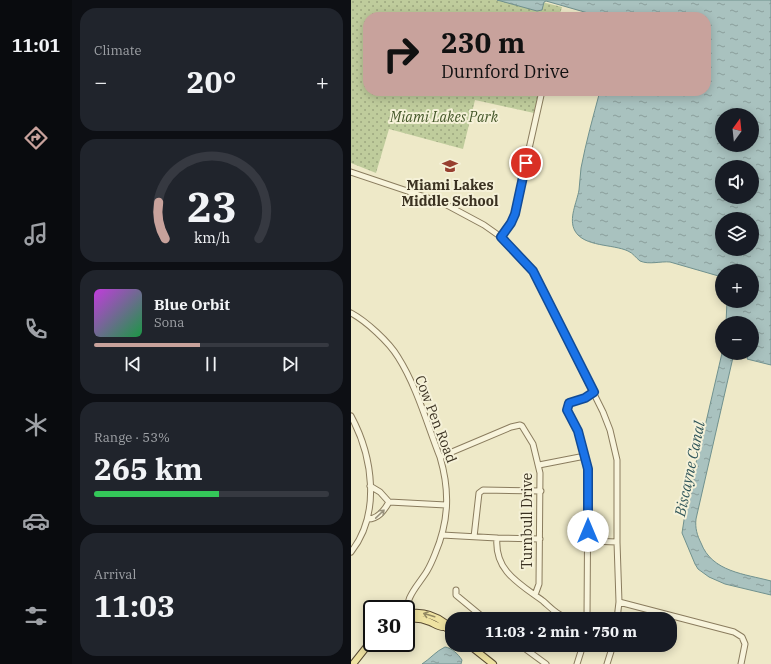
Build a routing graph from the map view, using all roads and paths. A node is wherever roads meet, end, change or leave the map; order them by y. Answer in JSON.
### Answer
{"nodes":[{"id":1,"x":541,"y":96,"type":"edge"},
{"id":2,"x":351,"y":172,"type":"edge"},
{"id":3,"x":501,"y":237,"type":"junction"},
{"id":4,"x":351,"y":313,"type":"edge"},
{"id":5,"x":594,"y":392,"type":"junction"},
{"id":6,"x":351,"y":416,"type":"edge"},
{"id":7,"x":585,"y":456,"type":"junction"},
{"id":8,"x":440,"y":457,"type":"junction"},
{"id":9,"x":539,"y":465,"type":"junction"},
{"id":10,"x":370,"y":486,"type":"junction"},
{"id":11,"x":541,"y":491,"type":"junction"},
{"id":12,"x":389,"y":502,"type":"junction"},
{"id":13,"x":446,"y":505,"type":"junction"},
{"id":14,"x":368,"y":519,"type":"junction"},
{"id":15,"x":442,"y":535,"type":"junction"},
{"id":16,"x":474,"y":537,"type":"junction"},
{"id":17,"x":497,"y":538,"type":"junction"},
{"id":18,"x":540,"y":539,"type":"junction"},
{"id":19,"x":589,"y":541,"type":"junction"},
{"id":20,"x":617,"y":542,"type":"junction"},
{"id":21,"x":351,"y":552,"type":"edge"},
{"id":22,"x":456,"y":590,"type":"dead end"},
{"id":23,"x":535,"y":595,"type":"junction"},
{"id":24,"x":409,"y":600,"type":"edge"},
{"id":25,"x":619,"y":602,"type":"junction"},
{"id":26,"x":477,"y":612,"type":"edge"},
{"id":27,"x":557,"y":612,"type":"edge"},
{"id":28,"x":587,"y":612,"type":"edge"},
{"id":29,"x":618,"y":612,"type":"edge"},
{"id":30,"x":415,"y":614,"type":"edge"},
{"id":31,"x":445,"y":623,"type":"edge"},
{"id":32,"x":363,"y":651,"type":"edge"},
{"id":33,"x":478,"y":652,"type":"edge"},
{"id":34,"x":530,"y":652,"type":"edge"},
{"id":35,"x":581,"y":652,"type":"edge"},
{"id":36,"x":611,"y":652,"type":"edge"},
{"id":37,"x":353,"y":664,"type":"edge"},
{"id":38,"x":493,"y":664,"type":"edge"},
{"id":39,"x":546,"y":664,"type":"edge"},
{"id":40,"x":577,"y":664,"type":"edge"},
{"id":41,"x":607,"y":664,"type":"edge"},
{"id":42,"x":741,"y":664,"type":"edge"}],
"edges":[{"from":1,"to":3,"type":"street"},
{"from":2,"to":3,"type":"street"},
{"from":3,"to":5,"type":"street"},
{"from":4,"to":8,"type":"street","name":"Cow Pen Road"},
{"from":5,"to":7,"type":"street"},
{"from":5,"to":20,"type":"street"},
{"from":6,"to":10,"type":"street"},
{"from":7,"to":9,"type":"street"},
{"from":7,"to":19,"type":"street"},
{"from":8,"to":9,"type":"street","name":"Turnbull Drive"},
{"from":8,"to":13,"type":"street","name":"Cow Pen Road"},
{"from":9,"to":11,"type":"street","name":"Turnbull Drive"},
{"from":10,"to":12,"type":"street"},
{"from":10,"to":14,"type":"street"},
{"from":11,"to":16,"type":"street"},
{"from":11,"to":18,"type":"street","name":"Turnbull Drive"},
{"from":12,"to":13,"type":"street"},
{"from":14,"to":12,"type":"street","one_way":true},
{"from":13,"to":15,"type":"street","name":"Cow Pen Road"},
{"from":14,"to":21,"type":"street"},
{"from":15,"to":16,"type":"street"},
{"from":15,"to":24,"type":"street","name":"Cow Pen Road"},
{"from":16,"to":17,"type":"street"},
{"from":17,"to":18,"type":"street"},
{"from":17,"to":23,"type":"street"},
{"from":18,"to":23,"type":"street","name":"Turnbull Drive"},
{"from":19,"to":20,"type":"street"},
{"from":19,"to":28,"type":"street"},
{"from":20,"to":25,"type":"street"},
{"from":22,"to":26,"type":"street"},
{"from":23,"to":27,"type":"street"},
{"from":25,"to":29,"type":"street"},
{"from":25,"to":42,"type":"street"},
{"from":30,"to":31,"type":"main road"},
{"from":32,"to":37,"type":"main road"},
{"from":33,"to":38,"type":"main road"},
{"from":34,"to":39,"type":"street"},
{"from":35,"to":40,"type":"street"},
{"from":36,"to":41,"type":"street"}]}
